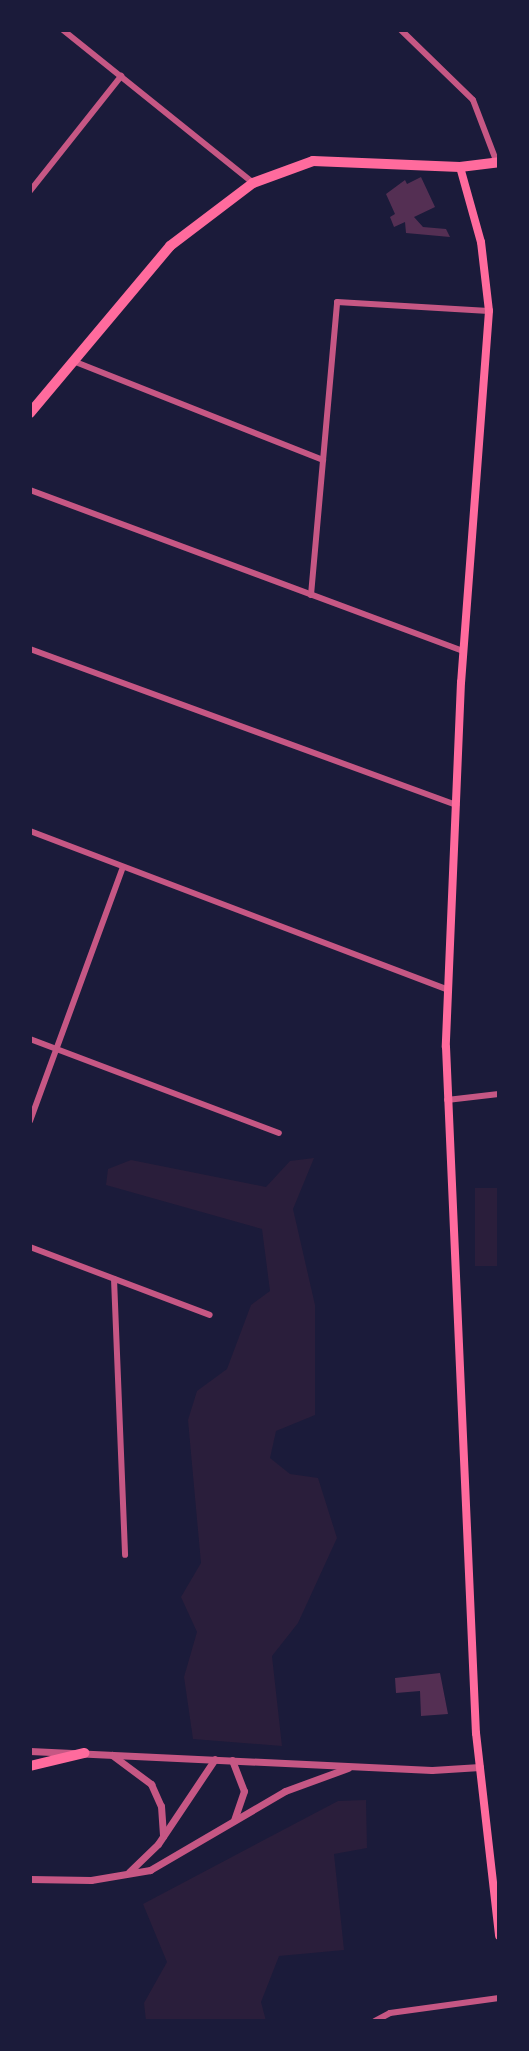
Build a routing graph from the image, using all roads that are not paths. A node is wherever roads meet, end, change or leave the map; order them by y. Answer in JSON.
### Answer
{"nodes":[{"id":1,"x":64,"y":30,"type":"edge"},
{"id":2,"x":401,"y":30,"type":"edge"},
{"id":3,"x":121,"y":76,"type":"junction"},
{"id":4,"x":498,"y":162,"type":"edge"},
{"id":5,"x":460,"y":167,"type":"junction"},
{"id":6,"x":253,"y":183,"type":"junction"},
{"id":7,"x":30,"y":191,"type":"edge"},
{"id":8,"x":489,"y":311,"type":"junction"},
{"id":9,"x":73,"y":361,"type":"junction"},
{"id":10,"x":30,"y":413,"type":"edge"},
{"id":11,"x":323,"y":460,"type":"junction"},
{"id":12,"x":30,"y":490,"type":"edge"},
{"id":13,"x":311,"y":595,"type":"junction"},
{"id":14,"x":30,"y":649,"type":"edge"},
{"id":15,"x":463,"y":651,"type":"junction"},
{"id":16,"x":456,"y":806,"type":"junction"},
{"id":17,"x":30,"y":831,"type":"edge"},
{"id":18,"x":123,"y":867,"type":"junction"},
{"id":19,"x":445,"y":989,"type":"junction"},
{"id":20,"x":30,"y":1039,"type":"edge"},
{"id":21,"x":56,"y":1048,"type":"junction"},
{"id":22,"x":499,"y":1094,"type":"edge"},
{"id":23,"x":447,"y":1100,"type":"junction"},
{"id":24,"x":30,"y":1121,"type":"edge"},
{"id":25,"x":279,"y":1133,"type":"dead end"},
{"id":26,"x":30,"y":1247,"type":"edge"},
{"id":27,"x":114,"y":1279,"type":"junction"},
{"id":28,"x":210,"y":1315,"type":"dead end"},
{"id":29,"x":125,"y":1555,"type":"dead end"},
{"id":30,"x":30,"y":1751,"type":"edge"},
{"id":31,"x":84,"y":1753,"type":"junction"},
{"id":32,"x":111,"y":1754,"type":"junction"},
{"id":33,"x":215,"y":1759,"type":"junction"},
{"id":34,"x":232,"y":1760,"type":"junction"},
{"id":35,"x":30,"y":1766,"type":"edge"},
{"id":36,"x":355,"y":1766,"type":"junction"},
{"id":37,"x":480,"y":1767,"type":"junction"},
{"id":38,"x":234,"y":1821,"type":"junction"},
{"id":39,"x":163,"y":1838,"type":"junction"},
{"id":40,"x":126,"y":1875,"type":"junction"},
{"id":41,"x":30,"y":1879,"type":"edge"},
{"id":42,"x":499,"y":1929,"type":"edge"},
{"id":43,"x":499,"y":1936,"type":"edge"},
{"id":44,"x":499,"y":1998,"type":"edge"},
{"id":45,"x":374,"y":2021,"type":"edge"}],
"edges":[{"from":1,"to":3,"type":"street"},
{"from":2,"to":4,"type":"street"},
{"from":3,"to":6,"type":"street"},
{"from":3,"to":7,"type":"street"},
{"from":4,"to":5,"type":"main road"},
{"from":5,"to":6,"type":"main road"},
{"from":5,"to":8,"type":"main road"},
{"from":6,"to":9,"type":"main road"},
{"from":8,"to":11,"type":"street"},
{"from":8,"to":15,"type":"main road"},
{"from":9,"to":10,"type":"main road"},
{"from":9,"to":11,"type":"street"},
{"from":11,"to":13,"type":"street"},
{"from":12,"to":13,"type":"street"},
{"from":13,"to":15,"type":"street"},
{"from":14,"to":16,"type":"street"},
{"from":15,"to":16,"type":"main road"},
{"from":16,"to":19,"type":"main road"},
{"from":17,"to":18,"type":"street"},
{"from":18,"to":19,"type":"street"},
{"from":18,"to":21,"type":"street"},
{"from":19,"to":23,"type":"main road"},
{"from":20,"to":21,"type":"street"},
{"from":21,"to":24,"type":"street"},
{"from":21,"to":25,"type":"street"},
{"from":22,"to":23,"type":"street"},
{"from":23,"to":37,"type":"main road"},
{"from":26,"to":27,"type":"street"},
{"from":27,"to":28,"type":"street"},
{"from":27,"to":29,"type":"street"},
{"from":30,"to":31,"type":"street"},
{"from":31,"to":32,"type":"street"},
{"from":31,"to":35,"type":"main road"},
{"from":32,"to":33,"type":"street"},
{"from":32,"to":39,"type":"street"},
{"from":33,"to":34,"type":"street"},
{"from":33,"to":39,"type":"street"},
{"from":34,"to":36,"type":"street"},
{"from":34,"to":38,"type":"street"},
{"from":36,"to":37,"type":"street"},
{"from":36,"to":38,"type":"street"},
{"from":37,"to":42,"type":"main road"},
{"from":38,"to":40,"type":"street"},
{"from":39,"to":40,"type":"street"},
{"from":40,"to":41,"type":"street"},
{"from":42,"to":43,"type":"main road"},
{"from":44,"to":45,"type":"street"}]}
